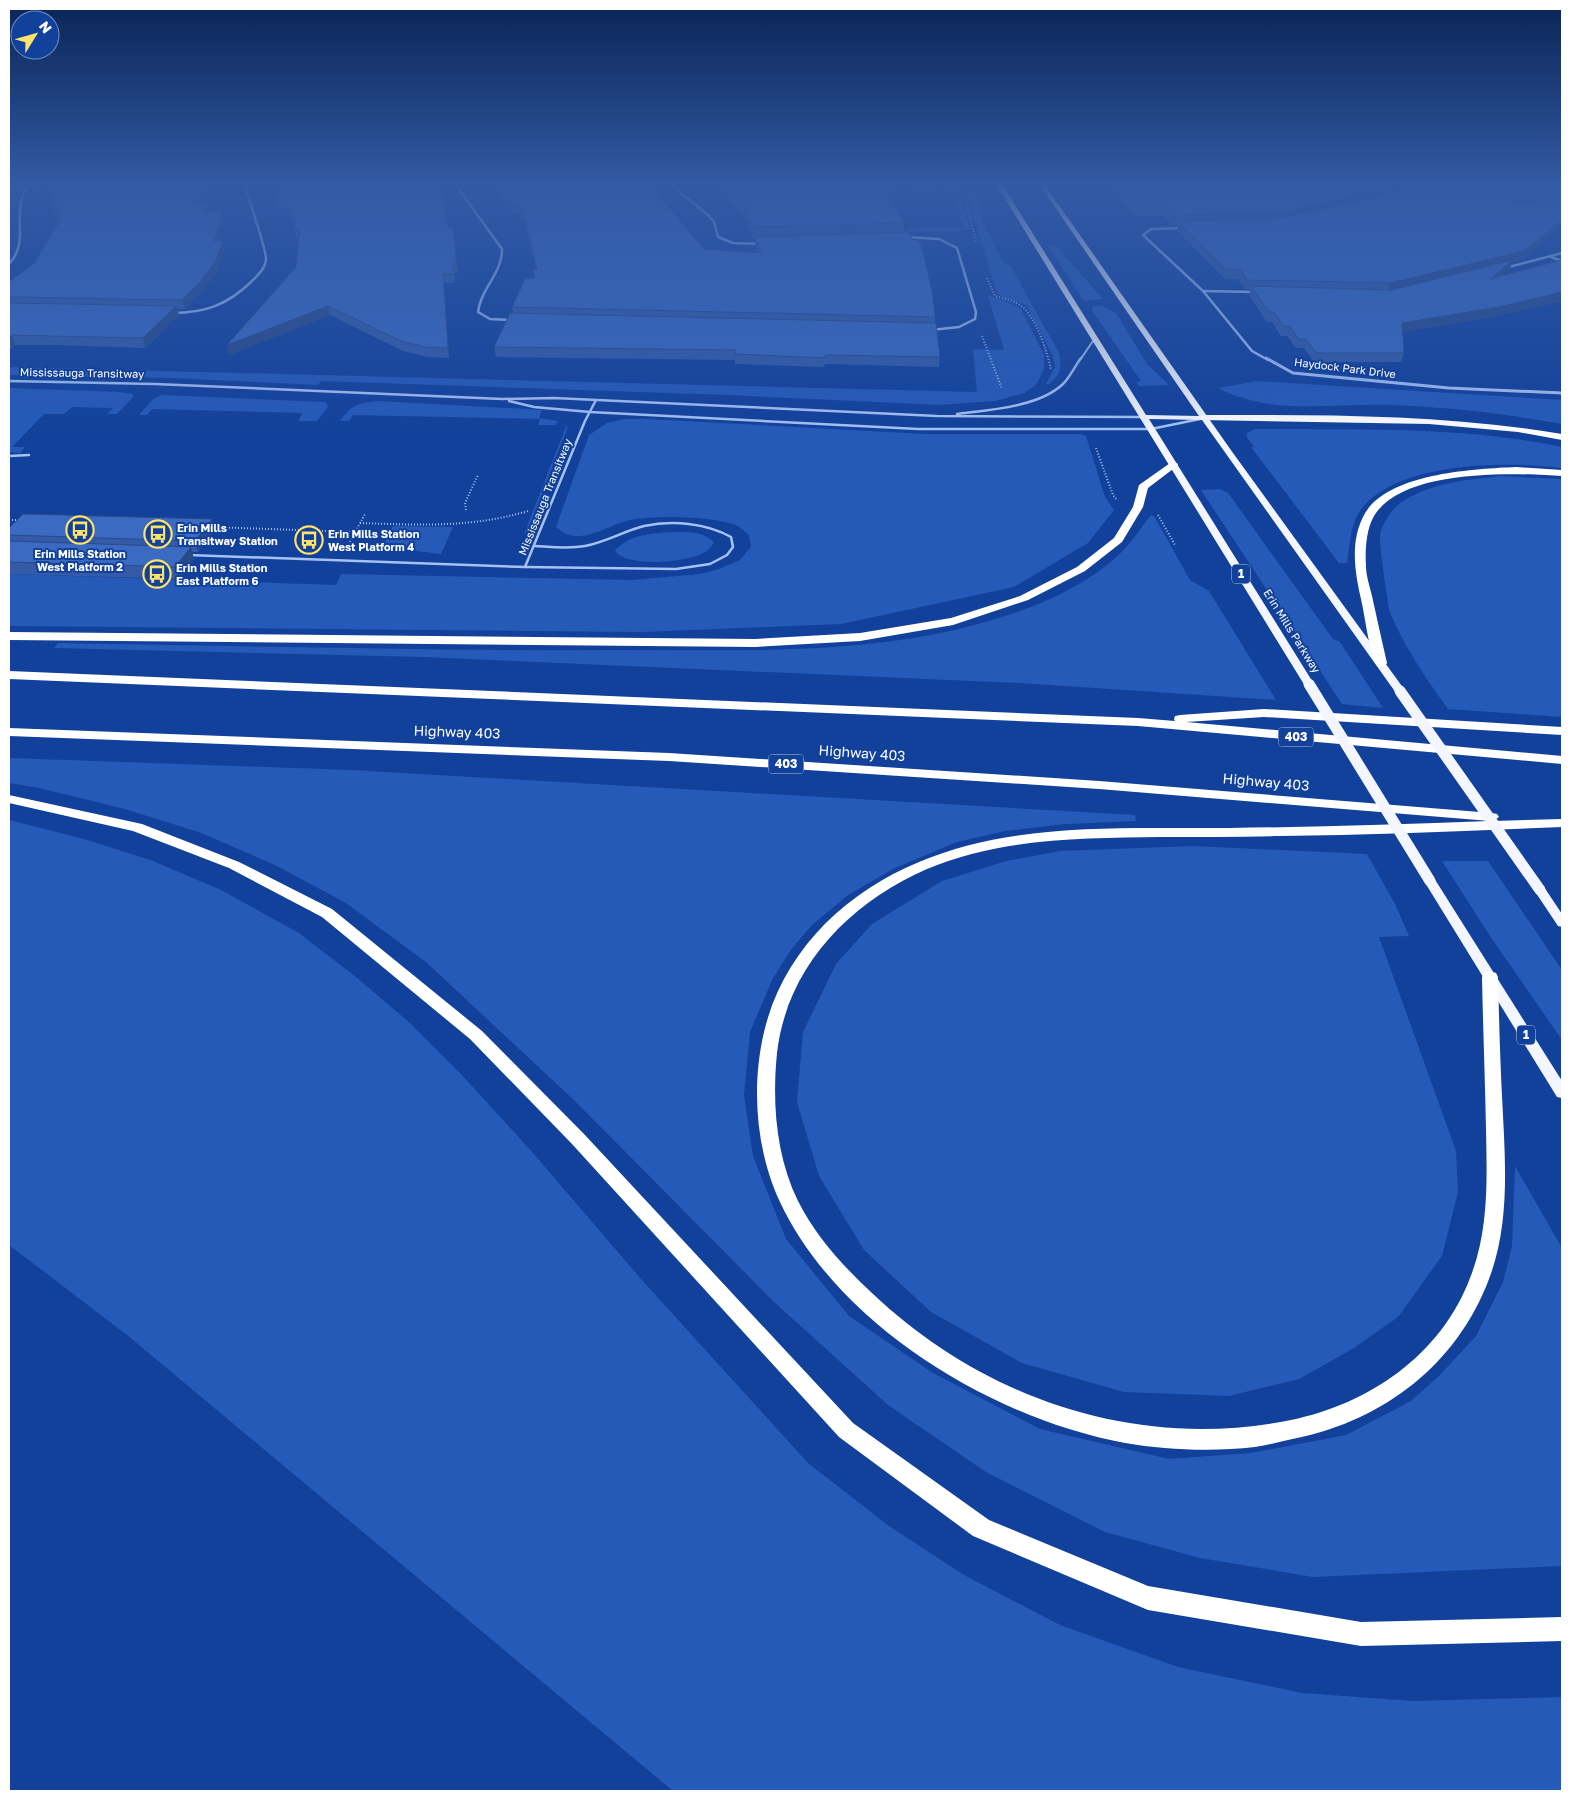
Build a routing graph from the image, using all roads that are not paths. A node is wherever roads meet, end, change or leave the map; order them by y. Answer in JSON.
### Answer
{"nodes":[{"id":1,"x":264,"y":268,"type":"edge"},
{"id":2,"x":500,"y":268,"type":"edge"},
{"id":3,"x":963,"y":268,"type":"edge"},
{"id":4,"x":1051,"y":268,"type":"edge"},
{"id":5,"x":1100,"y":268,"type":"edge"},
{"id":6,"x":1178,"y":268,"type":"edge"},
{"id":7,"x":1505,"y":268,"type":"edge"},
{"id":8,"x":1501,"y":269,"type":"edge"},
{"id":9,"x":1203,"y":291,"type":"junction"},
{"id":10,"x":1263,"y":292,"type":"edge"},
{"id":11,"x":167,"y":313,"type":"edge"},
{"id":12,"x":516,"y":320,"type":"edge"},
{"id":13,"x":930,"y":330,"type":"edge"},
{"id":14,"x":1095,"y":338,"type":"junction"},
{"id":15,"x":9,"y":380,"type":"edge"},
{"id":16,"x":1562,"y":394,"type":"edge"},
{"id":17,"x":502,"y":400,"type":"junction"},
{"id":18,"x":596,"y":400,"type":"junction"},
{"id":19,"x":590,"y":412,"type":"junction"},
{"id":20,"x":937,"y":416,"type":"junction"},
{"id":21,"x":1144,"y":417,"type":"junction"},
{"id":22,"x":1204,"y":418,"type":"junction"},
{"id":23,"x":1151,"y":429,"type":"junction"},
{"id":24,"x":1562,"y":437,"type":"edge"},
{"id":25,"x":9,"y":456,"type":"edge"},
{"id":26,"x":29,"y":456,"type":"dead end"},
{"id":27,"x":1172,"y":464,"type":"junction"},
{"id":28,"x":1562,"y":473,"type":"edge"},
{"id":29,"x":535,"y":546,"type":"junction"},
{"id":30,"x":184,"y":555,"type":"edge"},
{"id":31,"x":525,"y":567,"type":"junction"},
{"id":32,"x":9,"y":636,"type":"edge"},
{"id":33,"x":1381,"y":663,"type":"junction"},
{"id":34,"x":9,"y":675,"type":"edge"},
{"id":35,"x":1138,"y":722,"type":"junction"},
{"id":36,"x":1562,"y":731,"type":"edge"},
{"id":37,"x":9,"y":732,"type":"edge"},
{"id":38,"x":1562,"y":760,"type":"edge"},
{"id":39,"x":9,"y":799,"type":"edge"},
{"id":40,"x":1562,"y":823,"type":"edge"},
{"id":41,"x":1562,"y":923,"type":"edge"},
{"id":42,"x":1490,"y":977,"type":"junction"},
{"id":43,"x":1562,"y":1093,"type":"edge"},
{"id":44,"x":1562,"y":1629,"type":"edge"}],
"edges":[{"from":1,"to":11,"type":"street"},
{"from":2,"to":12,"type":"street"},
{"from":3,"to":13,"type":"street"},
{"from":4,"to":14,"type":"main road","name":"Erin Mills Parkway","number":"1"},
{"from":5,"to":22,"type":"main road"},
{"from":6,"to":9,"type":"street","name":"Haydock Park Drive"},
{"from":7,"to":8,"type":"street"},
{"from":9,"to":10,"type":"street"},
{"from":9,"to":16,"type":"street","name":"Haydock Park Drive"},
{"from":14,"to":20,"type":"lane"},
{"from":14,"to":21,"type":"main road","name":"Erin Mills Parkway","number":"1"},
{"from":15,"to":17,"type":"lane","name":"Mississauga Transitway"},
{"from":17,"to":18,"type":"lane"},
{"from":17,"to":19,"type":"lane"},
{"from":18,"to":19,"type":"lane","name":"Mississauga Transitway"},
{"from":18,"to":20,"type":"lane"},
{"from":19,"to":23,"type":"lane"},
{"from":19,"to":29,"type":"lane","name":"Mississauga Transitway"},
{"from":20,"to":21,"type":"lane"},
{"from":21,"to":22,"type":"main road"},
{"from":21,"to":23,"type":"main road","name":"Erin Mills Parkway","number":"1"},
{"from":22,"to":23,"type":"lane"},
{"from":22,"to":24,"type":"highway"},
{"from":22,"to":33,"type":"main road"},
{"from":23,"to":27,"type":"main road","name":"Erin Mills Parkway","number":"1"},
{"from":25,"to":26,"type":"lane"},
{"from":27,"to":32,"type":"highway"},
{"from":27,"to":42,"type":"main road","name":"Erin Mills Parkway","number":"1","bridge":true},
{"from":28,"to":33,"type":"highway"},
{"from":29,"to":31,"type":"lane","name":"Mississauga Transitway"},
{"from":29,"to":31,"type":"lane"},
{"from":30,"to":31,"type":"lane","name":"Mississauga Transitway"},
{"from":33,"to":41,"type":"main road","bridge":true},
{"from":34,"to":35,"type":"highway","number":"403"},
{"from":35,"to":36,"type":"highway"},
{"from":35,"to":38,"type":"highway","number":"403"},
{"from":37,"to":40,"type":"highway","name":"Highway 403","number":"403"},
{"from":39,"to":44,"type":"highway"},
{"from":40,"to":42,"type":"highway"},
{"from":42,"to":43,"type":"main road","name":"Erin Mills Parkway","number":"1"}]}
